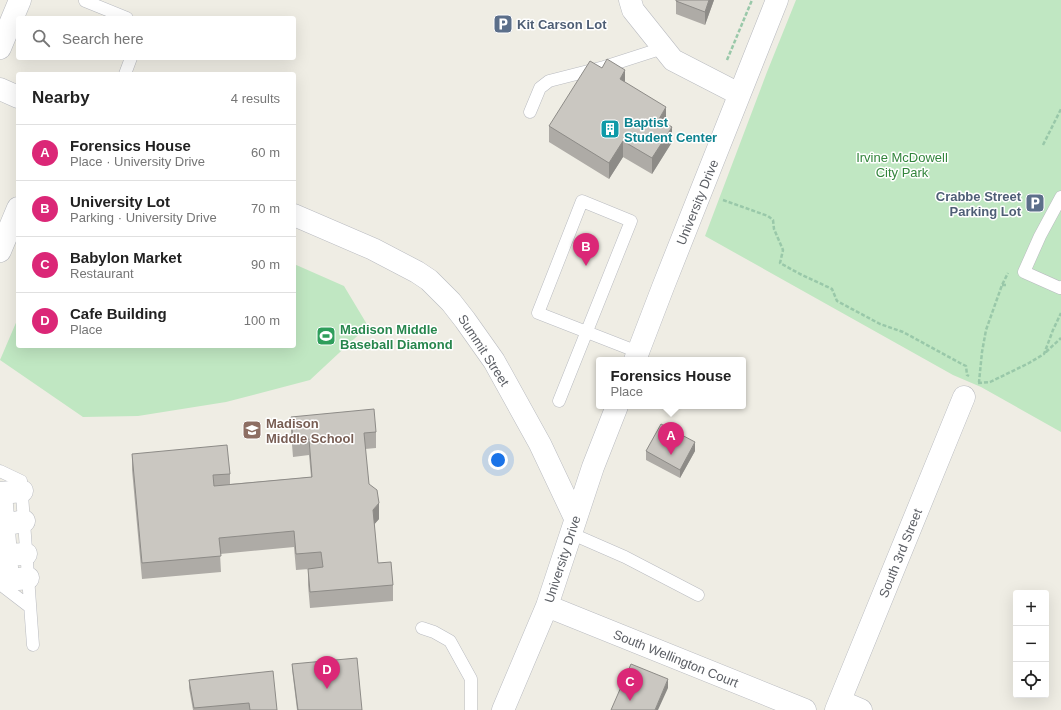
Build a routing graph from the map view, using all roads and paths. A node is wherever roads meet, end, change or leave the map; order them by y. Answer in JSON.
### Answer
{"nodes":[{"id":1,"x":20,"y":0,"type":"edge"},
{"id":2,"x":630,"y":0,"type":"edge"},
{"id":3,"x":752,"y":0,"type":"edge"},
{"id":4,"x":777,"y":0,"type":"edge"},
{"id":5,"x":85,"y":1,"type":"edge"},
{"id":6,"x":122,"y":16,"type":"edge"},
{"id":7,"x":0,"y":48,"type":"edge"},
{"id":8,"x":663,"y":48,"type":"junction"},
{"id":9,"x":130,"y":60,"type":"edge"},
{"id":10,"x":727,"y":60,"type":"dead end"},
{"id":11,"x":126,"y":72,"type":"edge"},
{"id":12,"x":0,"y":89,"type":"edge"},
{"id":13,"x":739,"y":94,"type":"junction"},
{"id":14,"x":16,"y":96,"type":"edge"},
{"id":15,"x":1061,"y":109,"type":"edge"},
{"id":16,"x":530,"y":112,"type":"dead end"},
{"id":17,"x":1043,"y":146,"type":"dead end"},
{"id":18,"x":1061,"y":197,"type":"edge"},
{"id":19,"x":723,"y":200,"type":"dead end"},
{"id":20,"x":16,"y":213,"type":"edge"},
{"id":21,"x":296,"y":216,"type":"edge"},
{"id":22,"x":0,"y":252,"type":"edge"},
{"id":23,"x":1010,"y":268,"type":"dead end"},
{"id":24,"x":1002,"y":285,"type":"junction"},
{"id":25,"x":1008,"y":286,"type":"dead end"},
{"id":26,"x":1061,"y":287,"type":"edge"},
{"id":27,"x":1061,"y":313,"type":"edge"},
{"id":28,"x":587,"y":332,"type":"junction"},
{"id":29,"x":1061,"y":338,"type":"edge"},
{"id":30,"x":1044,"y":354,"type":"junction"},
{"id":31,"x":637,"y":356,"type":"edge"},
{"id":32,"x":971,"y":390,"type":"junction"},
{"id":33,"x":560,"y":401,"type":"dead end"},
{"id":34,"x":616,"y":409,"type":"edge"},
{"id":35,"x":0,"y":471,"type":"edge"},
{"id":36,"x":573,"y":526,"type":"junction"},
{"id":37,"x":15,"y":537,"type":"edge"},
{"id":38,"x":698,"y":595,"type":"dead end"},
{"id":39,"x":547,"y":606,"type":"junction"},
{"id":40,"x":30,"y":607,"type":"junction"},
{"id":41,"x":422,"y":628,"type":"dead end"},
{"id":42,"x":33,"y":645,"type":"dead end"},
{"id":43,"x":838,"y":705,"type":"edge"},
{"id":44,"x":471,"y":710,"type":"edge"},
{"id":45,"x":503,"y":710,"type":"edge"},
{"id":46,"x":805,"y":710,"type":"edge"},
{"id":47,"x":861,"y":710,"type":"edge"}],
"edges":[{"from":1,"to":7,"type":"street"},
{"from":2,"to":8,"type":"street"},
{"from":3,"to":10,"type":"path"},
{"from":4,"to":13,"type":"street","name":"University Drive"},
{"from":5,"to":6,"type":"lane"},
{"from":8,"to":13,"type":"street"},
{"from":8,"to":16,"type":"lane"},
{"from":9,"to":11,"type":"lane"},
{"from":12,"to":14,"type":"street"},
{"from":13,"to":31,"type":"street","name":"University Drive"},
{"from":15,"to":17,"type":"path"},
{"from":18,"to":26,"type":"lane"},
{"from":19,"to":32,"type":"path"},
{"from":20,"to":22,"type":"street"},
{"from":21,"to":36,"type":"street","name":"Summit Street"},
{"from":23,"to":24,"type":"path"},
{"from":24,"to":25,"type":"path"},
{"from":24,"to":32,"type":"path"},
{"from":27,"to":30,"type":"path"},
{"from":28,"to":28,"type":"lane"},
{"from":28,"to":31,"type":"lane"},
{"from":28,"to":33,"type":"lane"},
{"from":29,"to":30,"type":"path"},
{"from":30,"to":32,"type":"path"},
{"from":32,"to":43,"type":"street","name":"South 3rd Street"},
{"from":34,"to":36,"type":"street","name":"University Drive"},
{"from":35,"to":37,"type":"lane"},
{"from":36,"to":38,"type":"lane"},
{"from":36,"to":39,"type":"street","name":"University Drive"},
{"from":37,"to":40,"type":"lane"},
{"from":37,"to":40,"type":"lane"},
{"from":39,"to":45,"type":"street","name":"University Drive"},
{"from":39,"to":46,"type":"street","name":"South Wellington Court"},
{"from":40,"to":42,"type":"lane"},
{"from":41,"to":44,"type":"lane"},
{"from":43,"to":47,"type":"street"}]}
